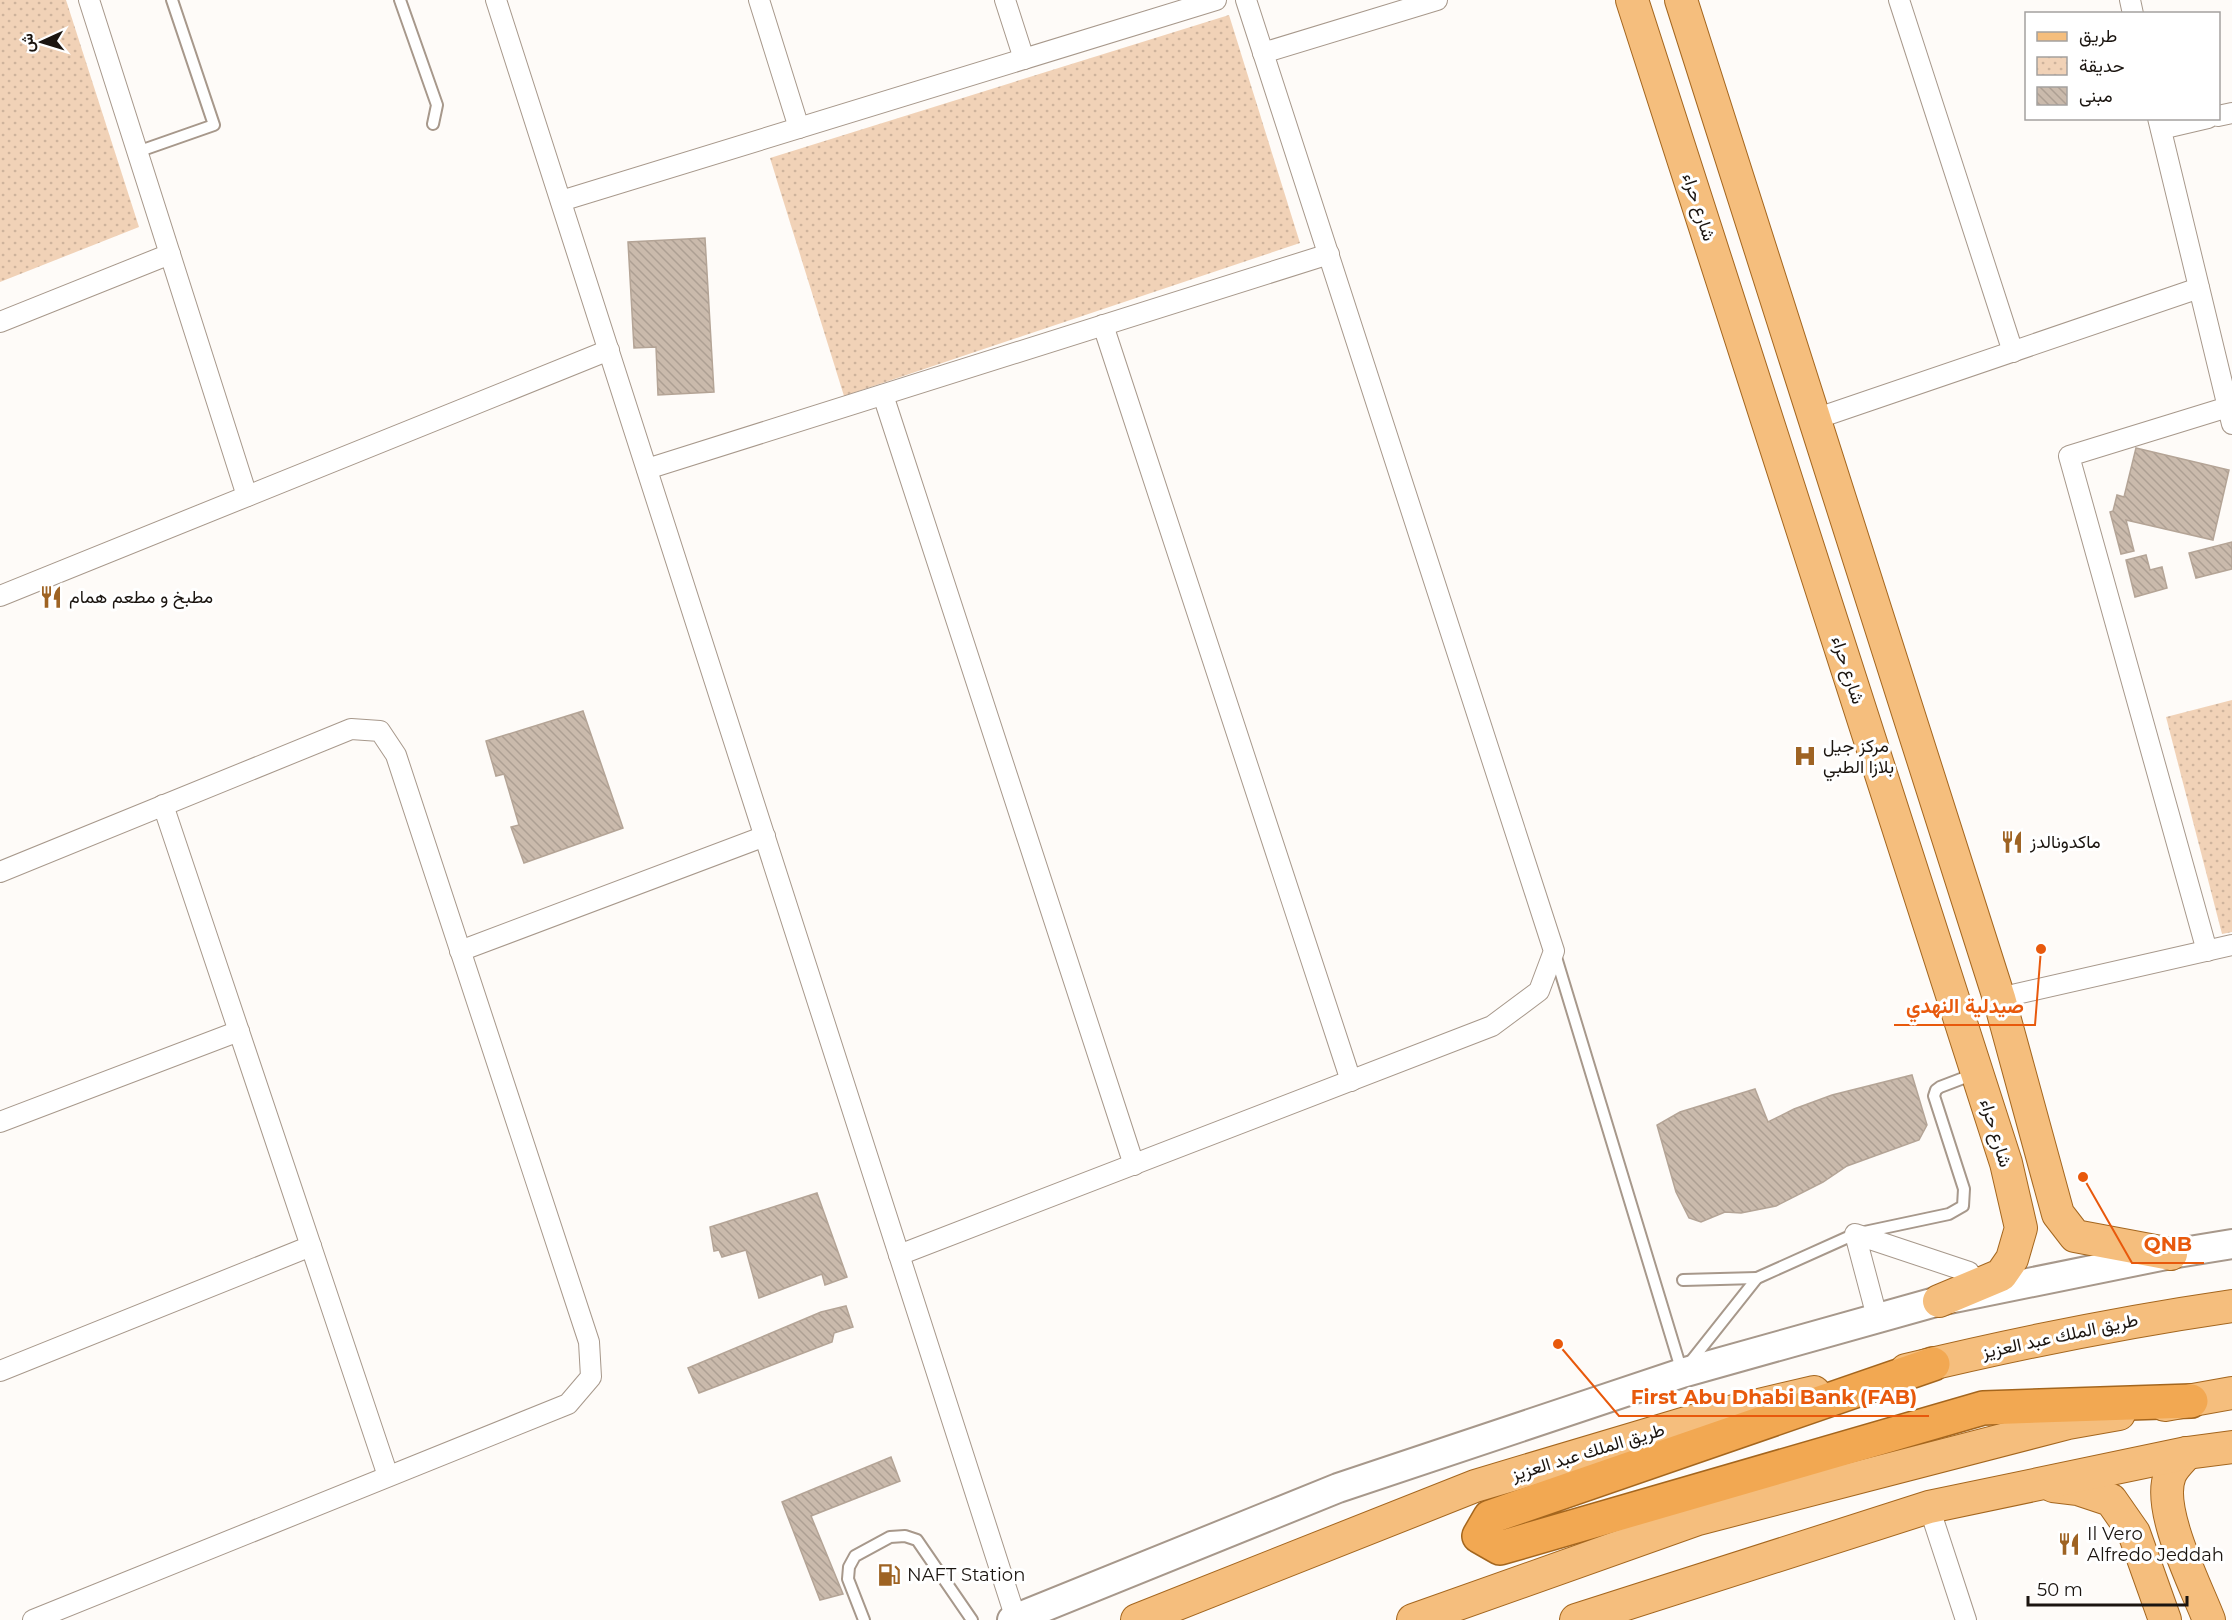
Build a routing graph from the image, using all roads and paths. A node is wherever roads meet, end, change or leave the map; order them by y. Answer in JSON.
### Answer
{"nodes":[{"id":1,"x":89,"y":0,"type":"edge"},
{"id":2,"x":172,"y":0,"type":"edge"},
{"id":3,"x":400,"y":0,"type":"edge"},
{"id":4,"x":496,"y":0,"type":"edge"},
{"id":5,"x":759,"y":0,"type":"edge"},
{"id":6,"x":1005,"y":0,"type":"edge"},
{"id":7,"x":1216,"y":0,"type":"edge"},
{"id":8,"x":1246,"y":0,"type":"edge"},
{"id":9,"x":1437,"y":0,"type":"edge"},
{"id":10,"x":1632,"y":0,"type":"edge"},
{"id":11,"x":1681,"y":0,"type":"edge"},
{"id":12,"x":1899,"y":0,"type":"edge"},
{"id":13,"x":1263,"y":53,"type":"junction"},
{"id":14,"x":1024,"y":59,"type":"junction"},
{"id":15,"x":2192,"y":120,"type":"edge"},
{"id":16,"x":433,"y":123,"type":"dead end"},
{"id":17,"x":2159,"y":124,"type":"edge"},
{"id":18,"x":799,"y":128,"type":"junction"},
{"id":19,"x":1726,"y":141,"type":"junction"},
{"id":20,"x":137,"y":152,"type":"junction"},
{"id":21,"x":1683,"y":158,"type":"junction"},
{"id":22,"x":561,"y":201,"type":"junction"},
{"id":23,"x":170,"y":254,"type":"junction"},
{"id":24,"x":1329,"y":254,"type":"junction"},
{"id":25,"x":2199,"y":288,"type":"junction"},
{"id":26,"x":0,"y":322,"type":"edge"},
{"id":27,"x":1102,"y":325,"type":"junction"},
{"id":28,"x":609,"y":350,"type":"junction"},
{"id":29,"x":2013,"y":352,"type":"junction"},
{"id":30,"x":883,"y":394,"type":"junction"},
{"id":31,"x":2230,"y":415,"type":"edge"},
{"id":32,"x":1815,"y":420,"type":"junction"},
{"id":33,"x":647,"y":469,"type":"junction"},
{"id":34,"x":247,"y":496,"type":"junction"},
{"id":35,"x":0,"y":596,"type":"edge"},
{"id":36,"x":163,"y":805,"type":"junction"},
{"id":37,"x":765,"y":836,"type":"junction"},
{"id":38,"x":0,"y":872,"type":"edge"},
{"id":39,"x":2232,"y":945,"type":"edge"},
{"id":40,"x":460,"y":951,"type":"junction"},
{"id":41,"x":1554,"y":951,"type":"junction"},
{"id":42,"x":2207,"y":951,"type":"junction"},
{"id":43,"x":2000,"y":998,"type":"junction"},
{"id":44,"x":239,"y":1031,"type":"junction"},
{"id":45,"x":1977,"y":1073,"type":"junction"},
{"id":46,"x":1351,"y":1081,"type":"junction"},
{"id":47,"x":0,"y":1122,"type":"edge"},
{"id":48,"x":2041,"y":1152,"type":"junction"},
{"id":49,"x":2006,"y":1163,"type":"junction"},
{"id":50,"x":1134,"y":1164,"type":"junction"},
{"id":51,"x":1855,"y":1234,"type":"junction"},
{"id":52,"x":2232,"y":1244,"type":"edge"},
{"id":53,"x":311,"y":1246,"type":"junction"},
{"id":54,"x":2171,"y":1254,"type":"junction"},
{"id":55,"x":899,"y":1255,"type":"junction"},
{"id":56,"x":1969,"y":1272,"type":"dead end"},
{"id":57,"x":1757,"y":1278,"type":"junction"},
{"id":58,"x":1683,"y":1280,"type":"dead end"},
{"id":59,"x":1939,"y":1301,"type":"junction"},
{"id":60,"x":2232,"y":1306,"type":"edge"},
{"id":61,"x":1877,"y":1317,"type":"junction"},
{"id":62,"x":1933,"y":1364,"type":"junction"},
{"id":63,"x":0,"y":1371,"type":"edge"},
{"id":64,"x":1682,"y":1373,"type":"junction"},
{"id":65,"x":2232,"y":1393,"type":"edge"},
{"id":66,"x":2191,"y":1401,"type":"junction"},
{"id":67,"x":2232,"y":1448,"type":"edge"},
{"id":68,"x":2187,"y":1453,"type":"junction"},
{"id":69,"x":388,"y":1476,"type":"junction"},
{"id":70,"x":2040,"y":1484,"type":"junction"},
{"id":71,"x":1929,"y":1508,"type":"junction"},
{"id":72,"x":1014,"y":1619,"type":"edge"},
{"id":73,"x":33,"y":1620,"type":"edge"},
{"id":74,"x":864,"y":1620,"type":"edge"},
{"id":75,"x":972,"y":1620,"type":"edge"},
{"id":76,"x":1137,"y":1620,"type":"edge"},
{"id":77,"x":1413,"y":1620,"type":"edge"},
{"id":78,"x":1576,"y":1620,"type":"edge"},
{"id":79,"x":1966,"y":1620,"type":"edge"},
{"id":80,"x":2165,"y":1620,"type":"edge"},
{"id":81,"x":2210,"y":1620,"type":"edge"}],
"edges":[{"from":1,"to":20,"type":"street"},
{"from":2,"to":20,"type":"lane"},
{"from":3,"to":16,"type":"lane"},
{"from":4,"to":22,"type":"street"},
{"from":5,"to":18,"type":"street"},
{"from":6,"to":14,"type":"street"},
{"from":7,"to":14,"type":"street"},
{"from":8,"to":13,"type":"street"},
{"from":9,"to":13,"type":"street"},
{"from":10,"to":21,"type":"main road","name":"شارع حراء"},
{"from":11,"to":19,"type":"main road","name":"شارع حراء"},
{"from":12,"to":29,"type":"street"},
{"from":13,"to":24,"type":"street"},
{"from":14,"to":18,"type":"street"},
{"from":15,"to":17,"type":"street"},
{"from":17,"to":25,"type":"street"},
{"from":18,"to":22,"type":"street"},
{"from":19,"to":21,"type":"main road"},
{"from":19,"to":32,"type":"main road","name":"شارع حراء"},
{"from":20,"to":23,"type":"street"},
{"from":21,"to":45,"type":"main road","name":"شارع حراء"},
{"from":22,"to":28,"type":"street"},
{"from":23,"to":26,"type":"street"},
{"from":23,"to":34,"type":"street"},
{"from":24,"to":27,"type":"street"},
{"from":24,"to":41,"type":"street"},
{"from":25,"to":29,"type":"street"},
{"from":25,"to":31,"type":"street"},
{"from":27,"to":30,"type":"street"},
{"from":27,"to":46,"type":"street"},
{"from":28,"to":33,"type":"street"},
{"from":28,"to":34,"type":"street"},
{"from":29,"to":32,"type":"street"},
{"from":30,"to":33,"type":"street"},
{"from":30,"to":50,"type":"street"},
{"from":31,"to":42,"type":"street"},
{"from":32,"to":43,"type":"main road","name":"شارع حراء"},
{"from":33,"to":37,"type":"street"},
{"from":34,"to":35,"type":"street"},
{"from":36,"to":38,"type":"street"},
{"from":36,"to":40,"type":"street"},
{"from":36,"to":44,"type":"street"},
{"from":37,"to":40,"type":"street"},
{"from":37,"to":55,"type":"street"},
{"from":39,"to":42,"type":"street"},
{"from":40,"to":69,"type":"street"},
{"from":41,"to":46,"type":"street"},
{"from":41,"to":64,"type":"lane"},
{"from":42,"to":43,"type":"street"},
{"from":43,"to":48,"type":"main road","name":"شارع حراء"},
{"from":44,"to":47,"type":"street"},
{"from":44,"to":53,"type":"street"},
{"from":45,"to":49,"type":"main road","name":"شارع حراء"},
{"from":45,"to":51,"type":"lane"},
{"from":46,"to":50,"type":"street"},
{"from":48,"to":49,"type":"main road"},
{"from":48,"to":54,"type":"main road","name":"شارع حراء"},
{"from":49,"to":59,"type":"main road","name":"شارع حراء"},
{"from":50,"to":55,"type":"street"},
{"from":51,"to":56,"type":"street"},
{"from":51,"to":57,"type":"lane"},
{"from":51,"to":61,"type":"street"},
{"from":52,"to":54,"type":"main road"},
{"from":53,"to":63,"type":"street"},
{"from":53,"to":69,"type":"street"},
{"from":54,"to":59,"type":"main road"},
{"from":55,"to":72,"type":"street"},
{"from":57,"to":58,"type":"lane"},
{"from":57,"to":64,"type":"lane"},
{"from":59,"to":61,"type":"main road"},
{"from":60,"to":62,"type":"main road","name":"طريق الملك عبد العزيز"},
{"from":61,"to":64,"type":"main road"},
{"from":62,"to":66,"type":"highway"},
{"from":62,"to":76,"type":"main road","name":"طريق الملك عبد العزيز"},
{"from":64,"to":72,"type":"main road"},
{"from":65,"to":66,"type":"main road"},
{"from":66,"to":77,"type":"main road"},
{"from":67,"to":68,"type":"main road"},
{"from":68,"to":70,"type":"main road"},
{"from":68,"to":81,"type":"main road"},
{"from":69,"to":73,"type":"street"},
{"from":70,"to":71,"type":"main road"},
{"from":70,"to":80,"type":"main road"},
{"from":71,"to":78,"type":"main road"},
{"from":71,"to":79,"type":"street"},
{"from":74,"to":75,"type":"lane"}]}
